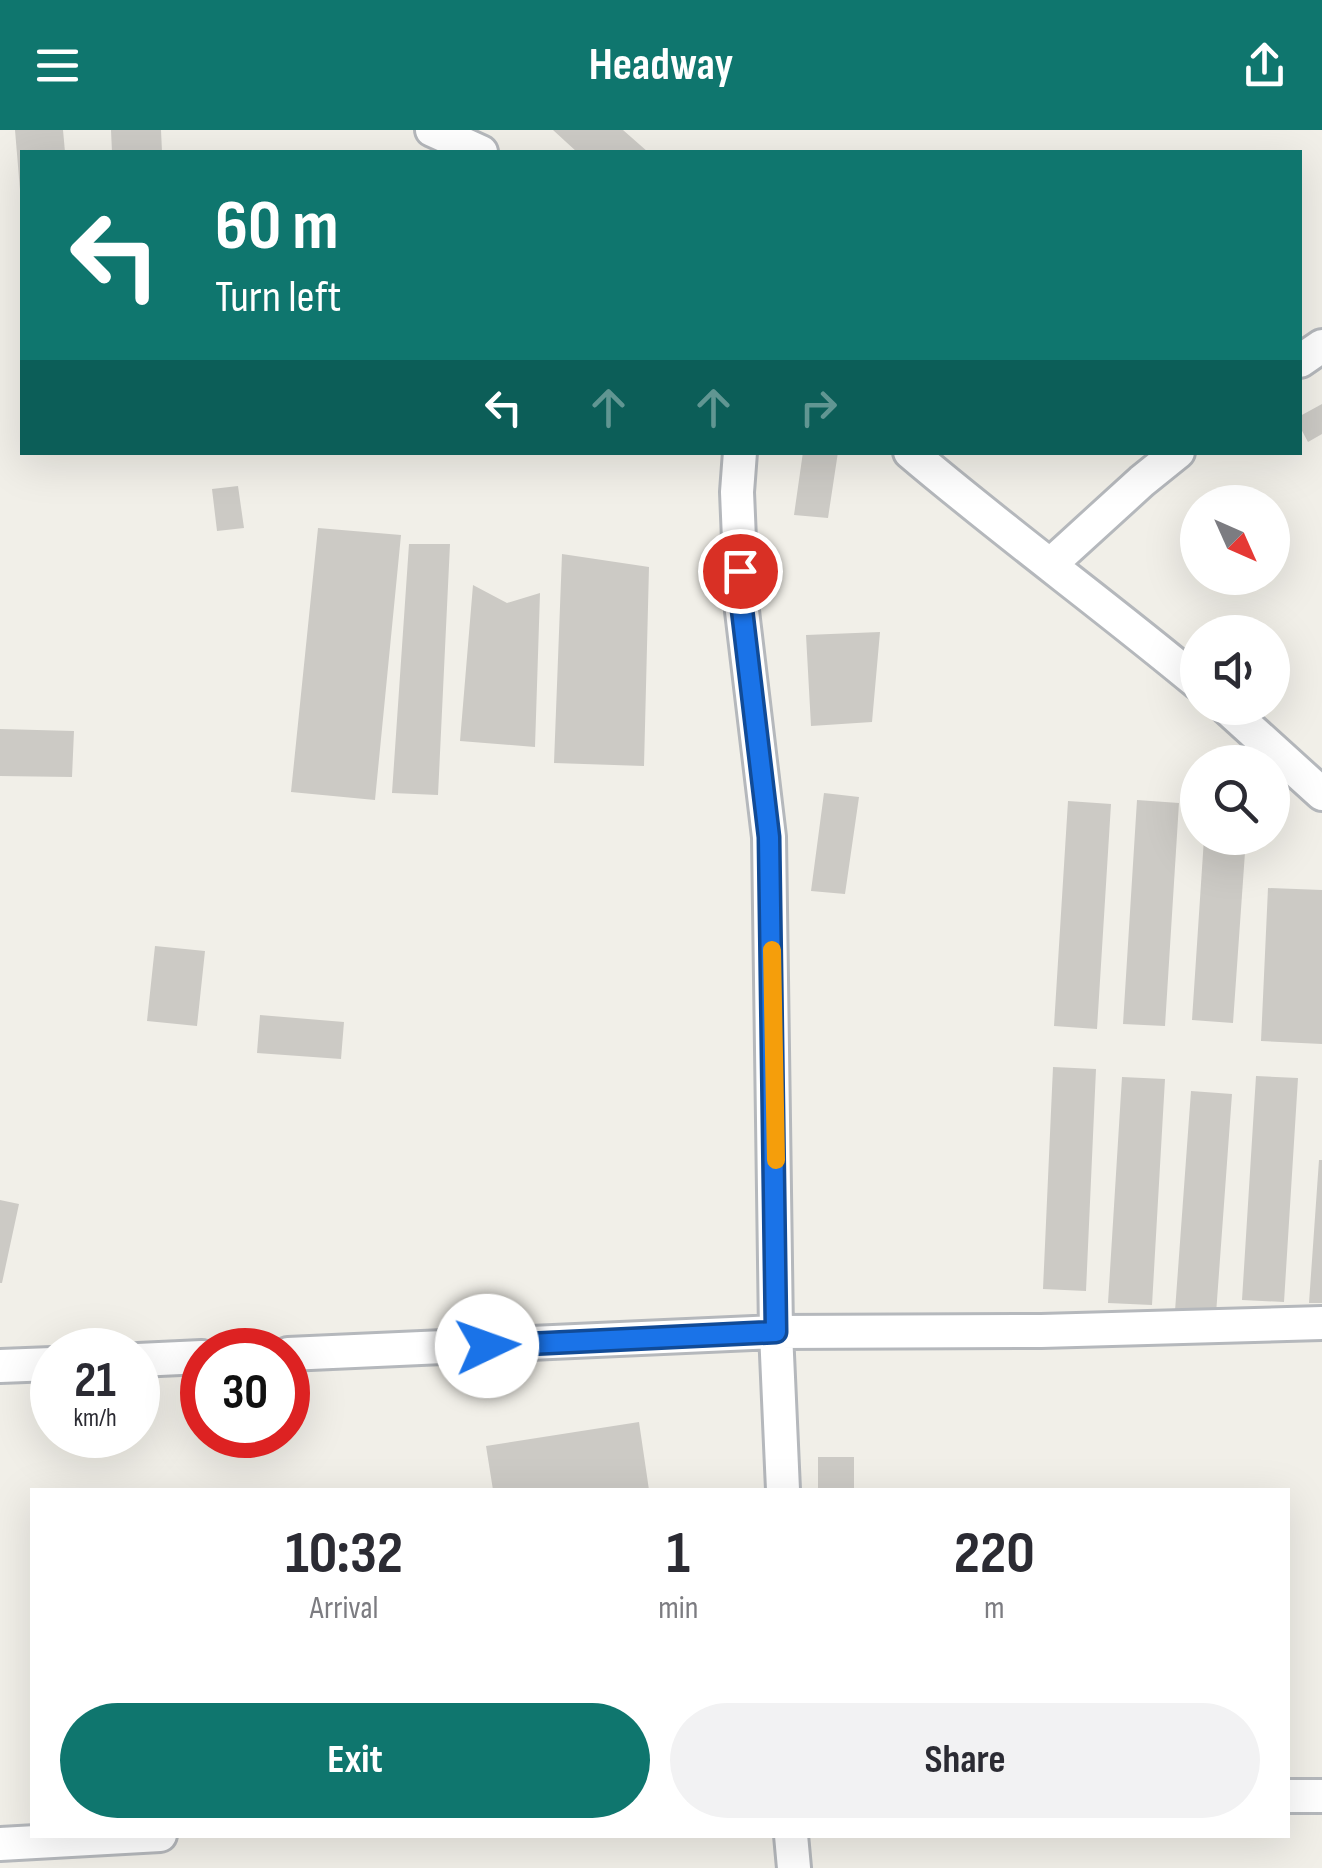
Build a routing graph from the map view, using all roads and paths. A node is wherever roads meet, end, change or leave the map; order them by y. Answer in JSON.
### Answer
{"nodes":[{"id":1,"x":432,"y":130,"type":"edge"},
{"id":2,"x":477,"y":150,"type":"edge"},
{"id":3,"x":740,"y":455,"type":"edge"},
{"id":4,"x":914,"y":455,"type":"edge"},
{"id":5,"x":1174,"y":455,"type":"edge"},
{"id":6,"x":1051,"y":564,"type":"junction"},
{"id":7,"x":1180,"y":668,"type":"edge"},
{"id":8,"x":1246,"y":725,"type":"edge"},
{"id":9,"x":1322,"y":794,"type":"edge"},
{"id":10,"x":1322,"y":1323,"type":"edge"},
{"id":11,"x":776,"y":1332,"type":"junction"},
{"id":12,"x":310,"y":1353,"type":"edge"},
{"id":13,"x":30,"y":1365,"type":"edge"},
{"id":14,"x":0,"y":1366,"type":"edge"},
{"id":15,"x":784,"y":1488,"type":"edge"},
{"id":16,"x":1290,"y":1796,"type":"edge"},
{"id":17,"x":1322,"y":1796,"type":"edge"},
{"id":18,"x":107,"y":1838,"type":"edge"},
{"id":19,"x":791,"y":1838,"type":"edge"},
{"id":20,"x":0,"y":1844,"type":"edge"},
{"id":21,"x":794,"y":1868,"type":"edge"}],
"edges":[{"from":1,"to":2,"type":"street"},
{"from":3,"to":11,"type":"street"},
{"from":4,"to":6,"type":"street"},
{"from":5,"to":6,"type":"street"},
{"from":6,"to":7,"type":"street"},
{"from":8,"to":9,"type":"street"},
{"from":10,"to":11,"type":"street"},
{"from":11,"to":12,"type":"street"},
{"from":11,"to":15,"type":"street"},
{"from":13,"to":14,"type":"street"},
{"from":16,"to":17,"type":"street"},
{"from":18,"to":20,"type":"street"},
{"from":19,"to":21,"type":"street"}]}
